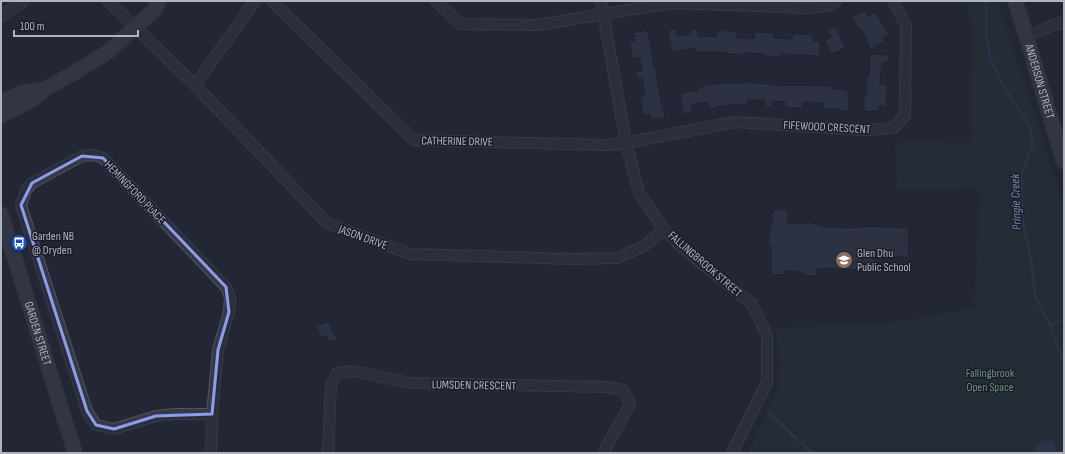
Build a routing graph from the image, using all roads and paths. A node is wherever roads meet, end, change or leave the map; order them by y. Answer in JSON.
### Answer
{"nodes":[{"id":1,"x":23,"y":1,"type":"edge"},
{"id":2,"x":108,"y":1,"type":"edge"},
{"id":3,"x":159,"y":1,"type":"edge"},
{"id":4,"x":255,"y":1,"type":"edge"},
{"id":5,"x":272,"y":1,"type":"edge"},
{"id":6,"x":436,"y":1,"type":"edge"},
{"id":7,"x":601,"y":1,"type":"edge"},
{"id":8,"x":836,"y":1,"type":"edge"},
{"id":9,"x":893,"y":1,"type":"edge"},
{"id":10,"x":1015,"y":1,"type":"edge"},
{"id":11,"x":604,"y":14,"type":"junction"},
{"id":12,"x":1,"y":16,"type":"edge"},
{"id":13,"x":1064,"y":21,"type":"edge"},
{"id":14,"x":136,"y":27,"type":"junction"},
{"id":15,"x":1027,"y":36,"type":"junction"},
{"id":16,"x":195,"y":85,"type":"junction"},
{"id":17,"x":43,"y":90,"type":"junction"},
{"id":18,"x":1,"y":103,"type":"edge"},
{"id":19,"x":1,"y":116,"type":"edge"},
{"id":20,"x":626,"y":143,"type":"junction"},
{"id":21,"x":1064,"y":162,"type":"edge"},
{"id":22,"x":1,"y":214,"type":"edge"},
{"id":23,"x":664,"y":229,"type":"junction"},
{"id":24,"x":212,"y":414,"type":"junction"},
{"id":25,"x":75,"y":453,"type":"edge"},
{"id":26,"x":211,"y":453,"type":"edge"},
{"id":27,"x":328,"y":453,"type":"edge"},
{"id":28,"x":603,"y":453,"type":"edge"},
{"id":29,"x":732,"y":453,"type":"edge"}],
"edges":[{"from":1,"to":12,"type":"street"},
{"from":2,"to":14,"type":"street","name":"JASON DRIVE"},
{"from":3,"to":14,"type":"street"},
{"from":4,"to":16,"type":"street"},
{"from":5,"to":20,"type":"street","name":"CATHERINE DRIVE"},
{"from":6,"to":11,"type":"street"},
{"from":7,"to":11,"type":"street","name":"FALLINGBROOK STREET"},
{"from":8,"to":11,"type":"street"},
{"from":9,"to":20,"type":"street","name":"FIFEWOOD CRESCENT"},
{"from":10,"to":15,"type":"street","name":"ANDERSON STREET"},
{"from":11,"to":20,"type":"street","name":"FALLINGBROOK STREET"},
{"from":13,"to":15,"type":"street"},
{"from":14,"to":16,"type":"street","name":"JASON DRIVE"},
{"from":14,"to":17,"type":"street"},
{"from":15,"to":21,"type":"street","name":"ANDERSON STREET"},
{"from":16,"to":23,"type":"street","name":"JASON DRIVE"},
{"from":17,"to":18,"type":"street"},
{"from":17,"to":19,"type":"street"},
{"from":20,"to":23,"type":"street","name":"FALLINGBROOK STREET"},
{"from":22,"to":25,"type":"street","name":"GARDEN STREET"},
{"from":23,"to":29,"type":"street","name":"FALLINGBROOK STREET"},
{"from":24,"to":24,"type":"street","name":"HEMINGFORD PLACE"},
{"from":24,"to":26,"type":"street","name":"HEMINGFORD PLACE"},
{"from":27,"to":28,"type":"street","name":"LUMSDEN CRESCENT"}]}
